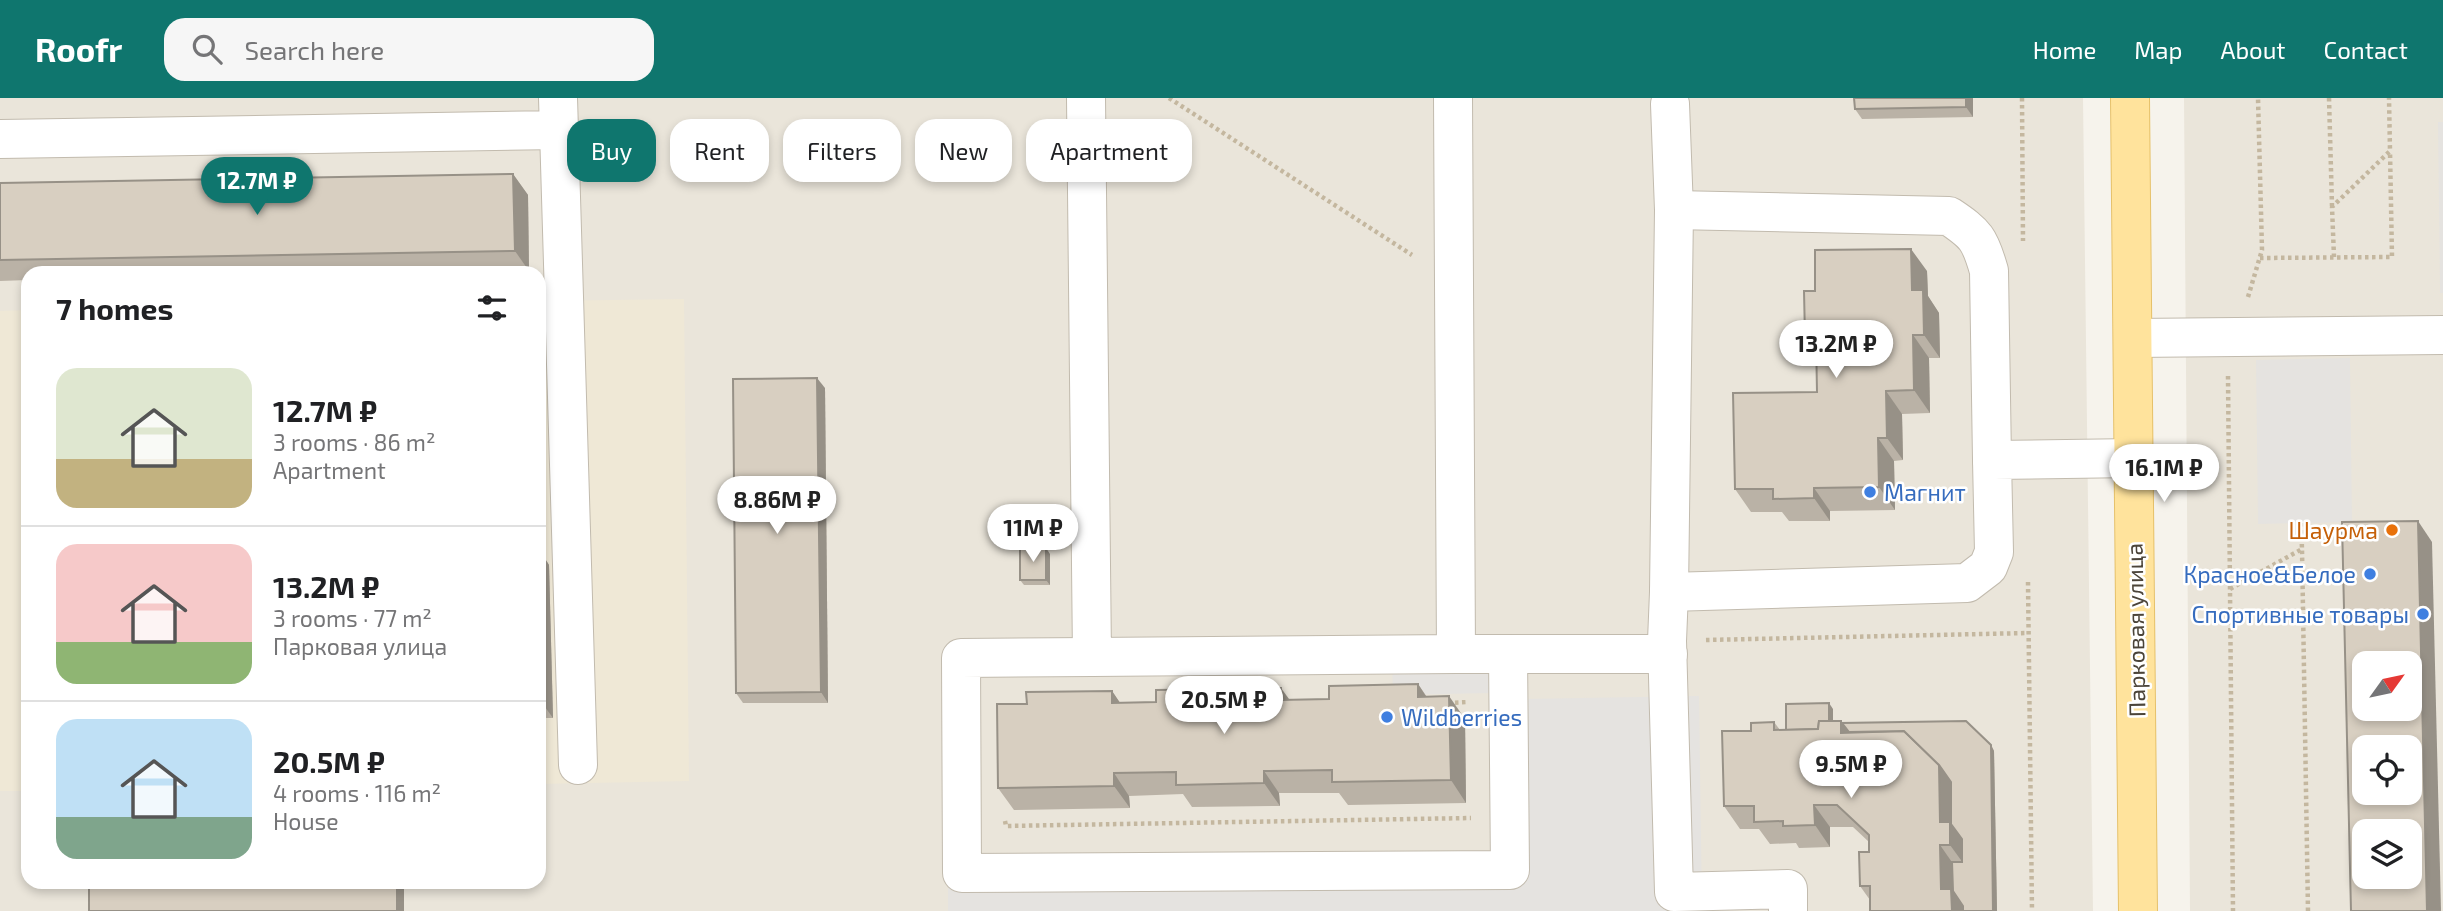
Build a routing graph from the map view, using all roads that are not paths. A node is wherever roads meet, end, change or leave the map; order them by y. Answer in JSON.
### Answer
{"nodes":[{"id":1,"x":1086,"y":98,"type":"edge"},
{"id":2,"x":1452,"y":98,"type":"edge"},
{"id":3,"x":2130,"y":98,"type":"edge"},
{"id":4,"x":1670,"y":104,"type":"dead end"},
{"id":5,"x":559,"y":114,"type":"edge"},
{"id":6,"x":0,"y":138,"type":"edge"},
{"id":7,"x":1674,"y":210,"type":"junction"},
{"id":8,"x":2443,"y":335,"type":"edge"},
{"id":9,"x":2133,"y":338,"type":"junction"},
{"id":10,"x":2134,"y":458,"type":"junction"},
{"id":11,"x":1992,"y":460,"type":"junction"},
{"id":12,"x":1669,"y":592,"type":"junction"},
{"id":13,"x":1667,"y":647,"type":"junction"},
{"id":14,"x":1456,"y":654,"type":"junction"},
{"id":15,"x":1508,"y":654,"type":"junction"},
{"id":16,"x":1092,"y":657,"type":"junction"},
{"id":17,"x":578,"y":765,"type":"dead end"},
{"id":18,"x":1788,"y":911,"type":"edge"},
{"id":19,"x":2138,"y":911,"type":"edge"}],
"edges":[{"from":1,"to":16,"type":"lane"},
{"from":2,"to":14,"type":"lane"},
{"from":3,"to":9,"type":"main road","name":"Парковая улица"},
{"from":4,"to":7,"type":"lane"},
{"from":5,"to":6,"type":"lane"},
{"from":5,"to":17,"type":"lane"},
{"from":7,"to":11,"type":"lane"},
{"from":7,"to":12,"type":"lane"},
{"from":8,"to":9,"type":"lane"},
{"from":9,"to":10,"type":"main road","name":"Парковая улица"},
{"from":10,"to":11,"type":"lane"},
{"from":10,"to":19,"type":"main road","name":"Парковая улица"},
{"from":11,"to":12,"type":"lane"},
{"from":12,"to":13,"type":"lane"},
{"from":13,"to":15,"type":"lane"},
{"from":13,"to":18,"type":"lane"},
{"from":14,"to":15,"type":"lane"},
{"from":14,"to":16,"type":"lane"},
{"from":15,"to":16,"type":"lane"}]}
